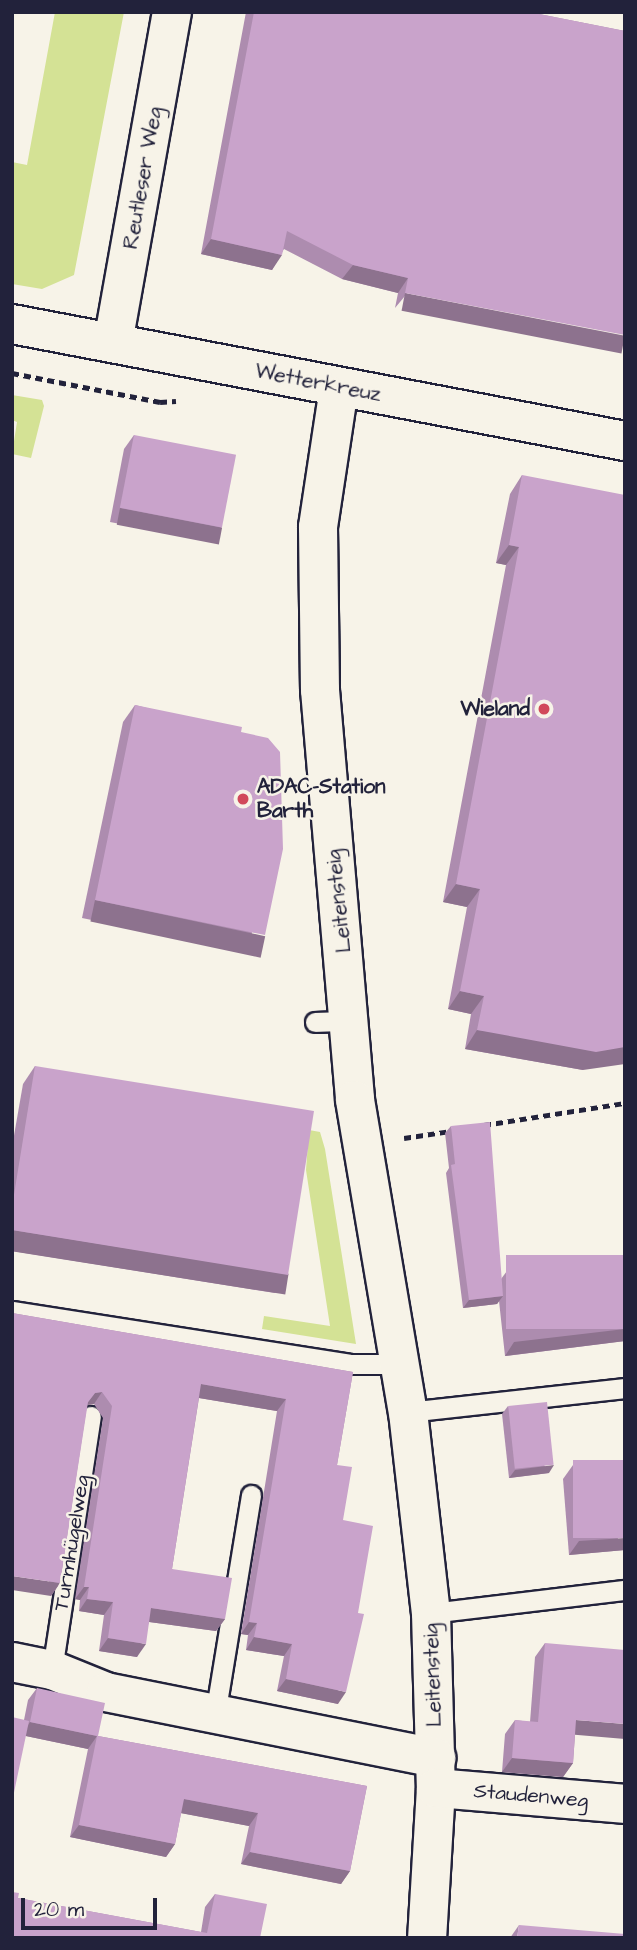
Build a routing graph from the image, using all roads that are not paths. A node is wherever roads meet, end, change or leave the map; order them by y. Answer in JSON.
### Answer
{"nodes":[{"id":1,"x":173,"y":12,"type":"edge"},
{"id":2,"x":12,"y":324,"type":"edge"},
{"id":3,"x":113,"y":343,"type":"junction"},
{"id":4,"x":339,"y":388,"type":"junction"},
{"id":5,"x":625,"y":441,"type":"edge"},
{"id":6,"x":12,"y":1311,"type":"edge"},
{"id":7,"x":399,"y":1364,"type":"junction"},
{"id":8,"x":625,"y":1388,"type":"edge"},
{"id":9,"x":408,"y":1412,"type":"junction"},
{"id":10,"x":91,"y":1416,"type":"edge"},
{"id":11,"x":251,"y":1495,"type":"dead end"},
{"id":12,"x":625,"y":1590,"type":"edge"},
{"id":13,"x":430,"y":1612,"type":"junction"},
{"id":14,"x":12,"y":1662,"type":"edge"},
{"id":15,"x":52,"y":1670,"type":"junction"},
{"id":16,"x":215,"y":1715,"type":"junction"},
{"id":17,"x":436,"y":1773,"type":"junction"},
{"id":18,"x":625,"y":1804,"type":"edge"},
{"id":19,"x":426,"y":1938,"type":"edge"}],
"edges":[{"from":1,"to":3,"type":"street","name":"Reutleser Weg"},
{"from":2,"to":3,"type":"street","name":"Wetterkreuz"},
{"from":3,"to":4,"type":"street","name":"Wetterkreuz"},
{"from":4,"to":5,"type":"street","name":"Wetterkreuz"},
{"from":4,"to":7,"type":"street","name":"Leitensteig"},
{"from":6,"to":7,"type":"lane"},
{"from":7,"to":9,"type":"street","name":"Leitensteig"},
{"from":8,"to":9,"type":"lane"},
{"from":9,"to":13,"type":"street","name":"Leitensteig"},
{"from":10,"to":15,"type":"lane","name":"Turmhügelweg"},
{"from":11,"to":16,"type":"lane"},
{"from":12,"to":13,"type":"lane"},
{"from":13,"to":17,"type":"street","name":"Leitensteig"},
{"from":14,"to":15,"type":"street"},
{"from":15,"to":16,"type":"street"},
{"from":16,"to":17,"type":"street"},
{"from":17,"to":18,"type":"street","name":"Staudenweg"},
{"from":17,"to":19,"type":"street","name":"Leitensteig"}]}
